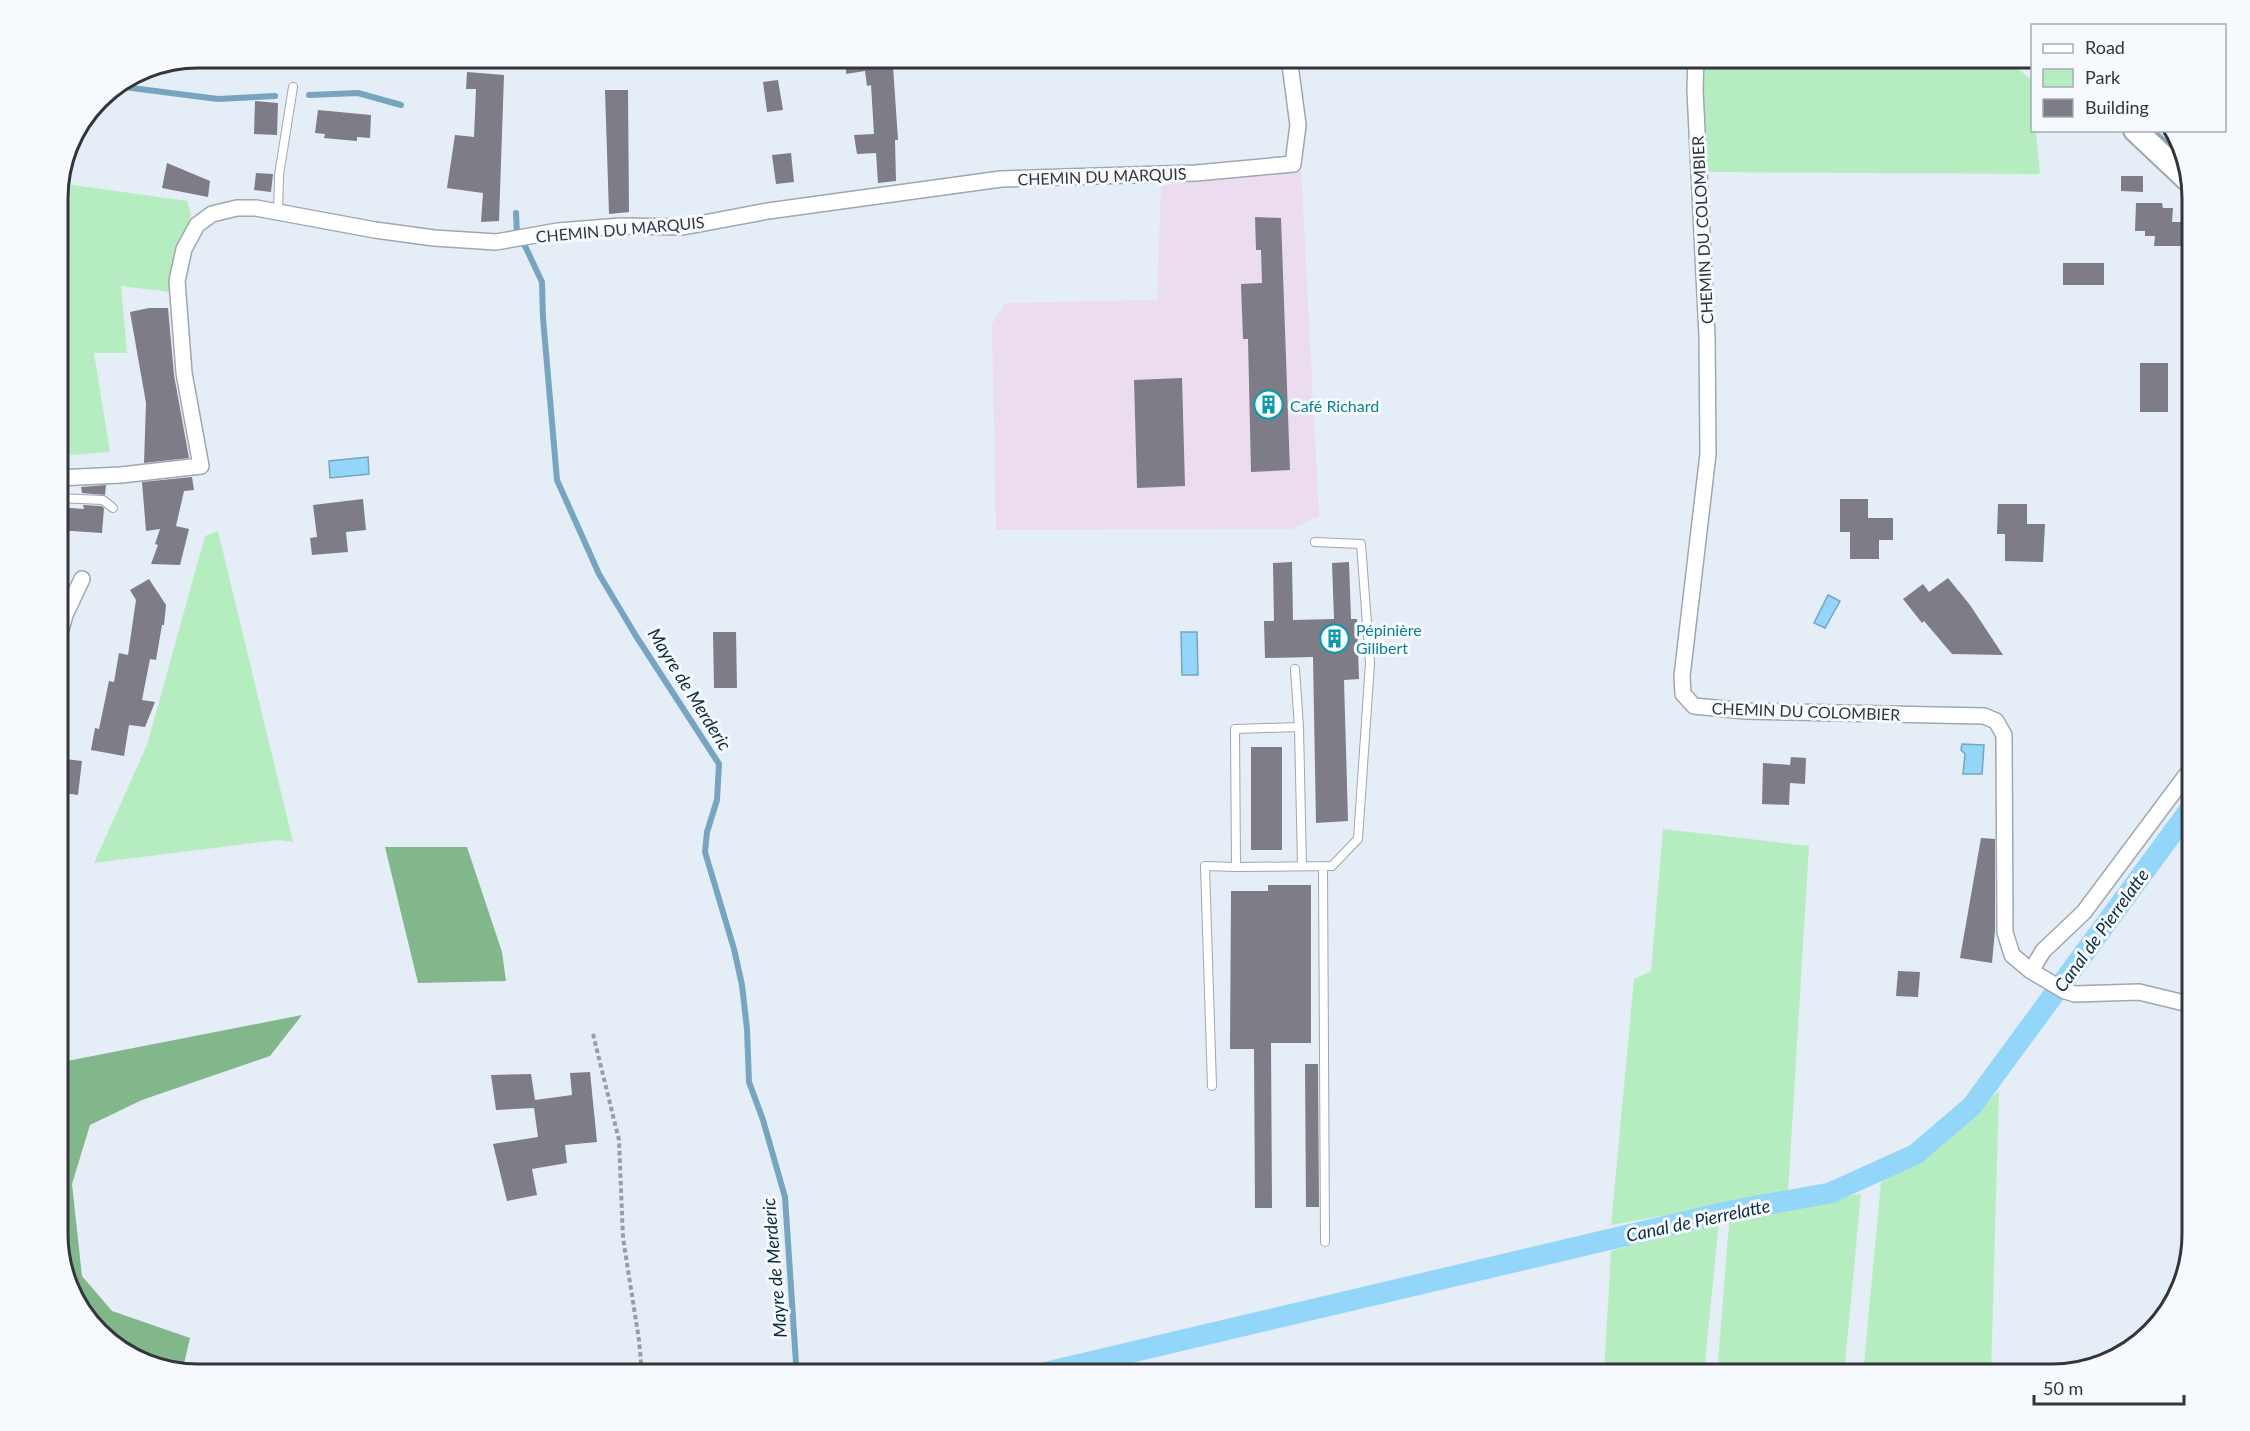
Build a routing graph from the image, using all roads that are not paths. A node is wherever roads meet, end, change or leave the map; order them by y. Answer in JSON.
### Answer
{"nodes":[{"id":1,"x":1290,"y":68,"type":"edge"},
{"id":2,"x":1696,"y":68,"type":"edge"},
{"id":3,"x":293,"y":87,"type":"dead end"},
{"id":4,"x":2137,"y":132,"type":"edge"},
{"id":5,"x":2179,"y":172,"type":"edge"},
{"id":6,"x":278,"y":213,"type":"junction"},
{"id":7,"x":68,"y":477,"type":"edge"},
{"id":8,"x":68,"y":498,"type":"edge"},
{"id":9,"x":113,"y":508,"type":"dead end"},
{"id":10,"x":1315,"y":542,"type":"dead end"},
{"id":11,"x":82,"y":579,"type":"dead end"},
{"id":12,"x":68,"y":603,"type":"edge"},
{"id":13,"x":1295,"y":669,"type":"dead end"},
{"id":14,"x":1299,"y":727,"type":"junction"},
{"id":15,"x":2182,"y":781,"type":"edge"},
{"id":16,"x":1302,"y":866,"type":"junction"},
{"id":17,"x":1323,"y":866,"type":"junction"},
{"id":18,"x":1236,"y":867,"type":"junction"},
{"id":19,"x":2031,"y":971,"type":"junction"},
{"id":20,"x":2182,"y":1002,"type":"edge"},
{"id":21,"x":1212,"y":1086,"type":"dead end"},
{"id":22,"x":1325,"y":1242,"type":"dead end"}],
"edges":[{"from":1,"to":6,"type":"street","name":"CHEMIN DU MARQUIS"},
{"from":2,"to":19,"type":"street","name":"CHEMIN DU COLOMBIER"},
{"from":3,"to":6,"type":"lane"},
{"from":4,"to":5,"type":"street"},
{"from":6,"to":7,"type":"street","name":"CHEMIN DU MARQUIS"},
{"from":8,"to":9,"type":"lane"},
{"from":10,"to":17,"type":"lane"},
{"from":11,"to":12,"type":"street"},
{"from":13,"to":14,"type":"lane"},
{"from":14,"to":16,"type":"lane"},
{"from":14,"to":18,"type":"lane"},
{"from":15,"to":19,"type":"street"},
{"from":16,"to":17,"type":"lane"},
{"from":16,"to":18,"type":"lane"},
{"from":17,"to":22,"type":"lane"},
{"from":18,"to":21,"type":"lane"},
{"from":19,"to":20,"type":"street","name":"CHEMIN DU COLOMBIER"}]}
